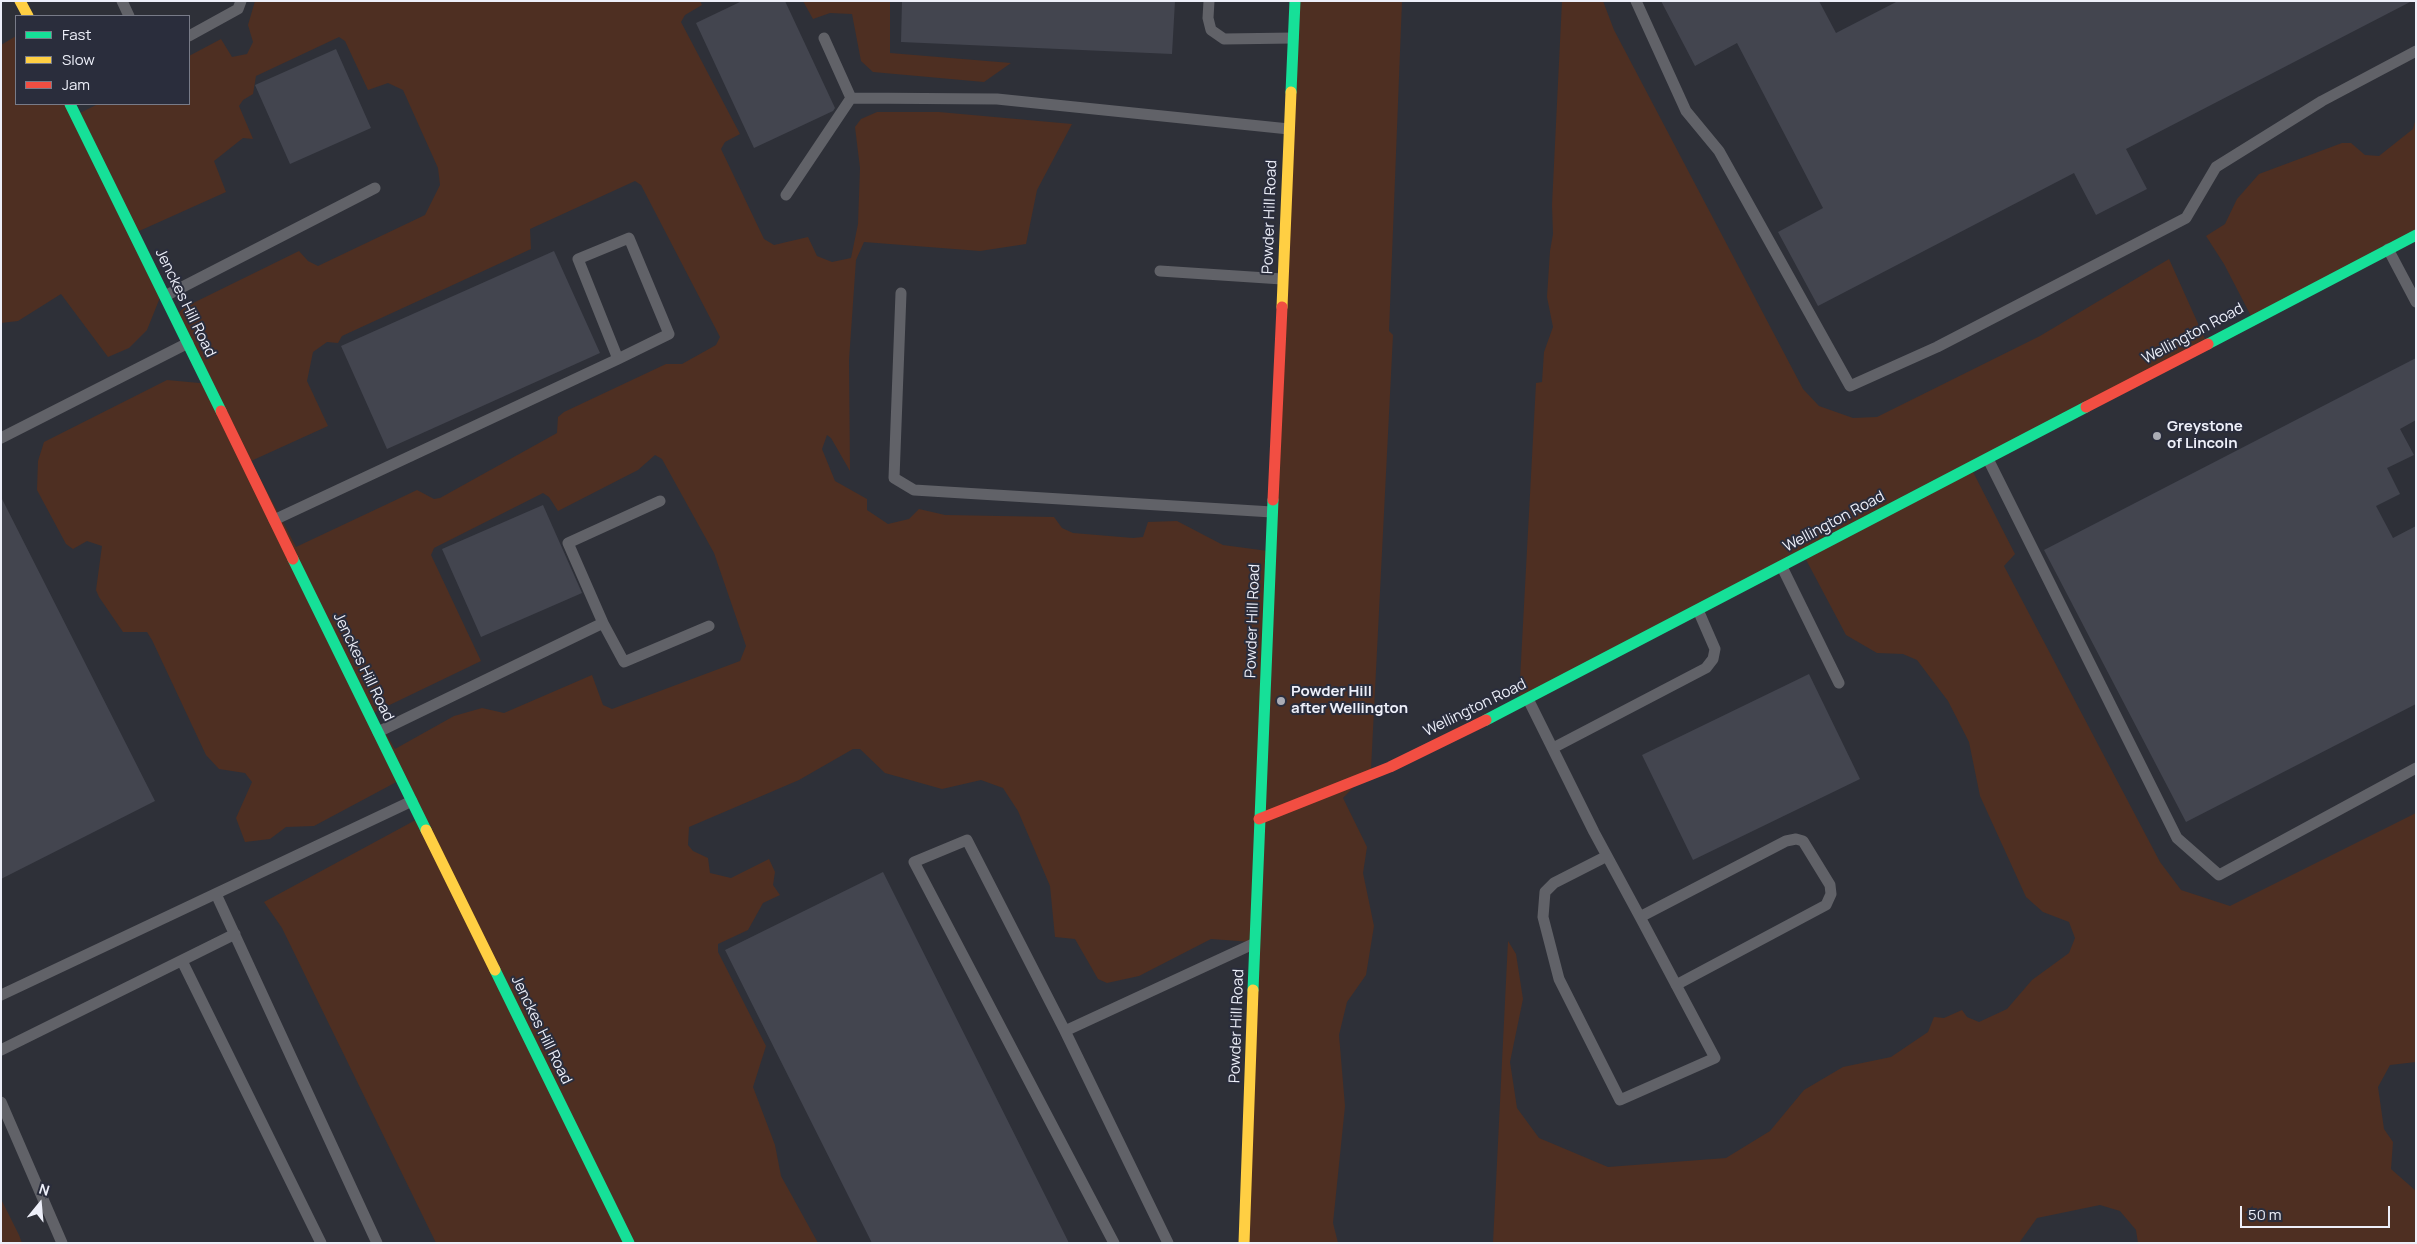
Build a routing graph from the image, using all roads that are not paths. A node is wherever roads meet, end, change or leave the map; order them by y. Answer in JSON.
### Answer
{"nodes":[{"id":1,"x":20,"y":1,"type":"edge"},
{"id":2,"x":122,"y":1,"type":"edge"},
{"id":3,"x":241,"y":1,"type":"edge"},
{"id":4,"x":1208,"y":1,"type":"edge"},
{"id":5,"x":1295,"y":1,"type":"edge"},
{"id":6,"x":1636,"y":1,"type":"edge"},
{"id":7,"x":27,"y":15,"type":"edge"},
{"id":8,"x":129,"y":15,"type":"edge"},
{"id":9,"x":190,"y":35,"type":"edge"},
{"id":10,"x":824,"y":38,"type":"dead end"},
{"id":11,"x":1293,"y":38,"type":"junction"},
{"id":12,"x":2416,"y":51,"type":"edge"},
{"id":13,"x":851,"y":98,"type":"junction"},
{"id":14,"x":70,"y":105,"type":"edge"},
{"id":15,"x":1289,"y":129,"type":"junction"},
{"id":16,"x":375,"y":188,"type":"dead end"},
{"id":17,"x":786,"y":195,"type":"dead end"},
{"id":18,"x":2416,"y":235,"type":"edge"},
{"id":19,"x":2388,"y":249,"type":"junction"},
{"id":20,"x":1160,"y":271,"type":"dead end"},
{"id":21,"x":1282,"y":279,"type":"junction"},
{"id":22,"x":901,"y":293,"type":"dead end"},
{"id":23,"x":165,"y":296,"type":"junction"},
{"id":24,"x":2416,"y":302,"type":"edge"},
{"id":25,"x":188,"y":343,"type":"junction"},
{"id":26,"x":618,"y":359,"type":"junction"},
{"id":27,"x":1,"y":438,"type":"edge"},
{"id":28,"x":1988,"y":459,"type":"junction"},
{"id":29,"x":660,"y":501,"type":"dead end"},
{"id":30,"x":1272,"y":512,"type":"junction"},
{"id":31,"x":274,"y":520,"type":"junction"},
{"id":32,"x":1782,"y":567,"type":"junction"},
{"id":33,"x":1698,"y":610,"type":"junction"},
{"id":34,"x":603,"y":624,"type":"junction"},
{"id":35,"x":709,"y":626,"type":"dead end"},
{"id":36,"x":1839,"y":683,"type":"dead end"},
{"id":37,"x":1528,"y":699,"type":"junction"},
{"id":38,"x":378,"y":732,"type":"junction"},
{"id":39,"x":1553,"y":748,"type":"junction"},
{"id":40,"x":2416,"y":768,"type":"edge"},
{"id":41,"x":412,"y":801,"type":"junction"},
{"id":42,"x":1259,"y":819,"type":"junction"},
{"id":43,"x":1607,"y":856,"type":"junction"},
{"id":44,"x":216,"y":894,"type":"junction"},
{"id":45,"x":1640,"y":916,"type":"junction"},
{"id":46,"x":235,"y":934,"type":"junction"},
{"id":47,"x":1255,"y":943,"type":"junction"},
{"id":48,"x":182,"y":961,"type":"junction"},
{"id":49,"x":1676,"y":985,"type":"junction"},
{"id":50,"x":1,"y":995,"type":"edge"},
{"id":51,"x":1065,"y":1031,"type":"junction"},
{"id":52,"x":1,"y":1050,"type":"edge"},
{"id":53,"x":1,"y":1102,"type":"edge"},
{"id":54,"x":62,"y":1243,"type":"edge"},
{"id":55,"x":321,"y":1243,"type":"edge"},
{"id":56,"x":376,"y":1243,"type":"edge"},
{"id":57,"x":629,"y":1243,"type":"edge"},
{"id":58,"x":1114,"y":1243,"type":"edge"},
{"id":59,"x":1168,"y":1243,"type":"edge"},
{"id":60,"x":1244,"y":1243,"type":"edge"}],
"edges":[{"from":1,"to":7,"type":"street"},
{"from":2,"to":8,"type":"lane"},
{"from":3,"to":9,"type":"lane"},
{"from":4,"to":11,"type":"lane"},
{"from":5,"to":11,"type":"street","name":"Powder Hill Road"},
{"from":6,"to":12,"type":"lane"},
{"from":10,"to":13,"type":"lane"},
{"from":11,"to":15,"type":"street","name":"Powder Hill Road"},
{"from":13,"to":15,"type":"lane"},
{"from":13,"to":17,"type":"lane"},
{"from":14,"to":23,"type":"street","name":"Jenckes Hill Road"},
{"from":15,"to":21,"type":"street","name":"Powder Hill Road"},
{"from":16,"to":23,"type":"lane"},
{"from":18,"to":19,"type":"street","name":"Wellington Road"},
{"from":19,"to":24,"type":"lane"},
{"from":19,"to":28,"type":"street","name":"Wellington Road"},
{"from":20,"to":21,"type":"lane"},
{"from":21,"to":30,"type":"street","name":"Powder Hill Road"},
{"from":22,"to":30,"type":"lane"},
{"from":23,"to":25,"type":"street","name":"Jenckes Hill Road"},
{"from":25,"to":27,"type":"lane"},
{"from":25,"to":31,"type":"street","name":"Jenckes Hill Road"},
{"from":26,"to":26,"type":"lane"},
{"from":26,"to":31,"type":"lane"},
{"from":28,"to":32,"type":"street","name":"Wellington Road"},
{"from":28,"to":40,"type":"lane"},
{"from":29,"to":34,"type":"lane"},
{"from":30,"to":42,"type":"street","name":"Powder Hill Road"},
{"from":31,"to":38,"type":"street","name":"Jenckes Hill Road"},
{"from":32,"to":33,"type":"street","name":"Wellington Road"},
{"from":32,"to":36,"type":"lane"},
{"from":33,"to":37,"type":"street","name":"Wellington Road"},
{"from":33,"to":39,"type":"lane"},
{"from":34,"to":35,"type":"lane"},
{"from":34,"to":38,"type":"lane"},
{"from":37,"to":39,"type":"lane"},
{"from":37,"to":42,"type":"street","name":"Wellington Road"},
{"from":38,"to":41,"type":"street","name":"Jenckes Hill Road"},
{"from":39,"to":43,"type":"lane"},
{"from":41,"to":44,"type":"lane"},
{"from":41,"to":57,"type":"street","name":"Jenckes Hill Road"},
{"from":42,"to":47,"type":"street","name":"Powder Hill Road"},
{"from":43,"to":45,"type":"lane"},
{"from":43,"to":49,"type":"lane"},
{"from":44,"to":46,"type":"lane"},
{"from":44,"to":50,"type":"lane"},
{"from":45,"to":49,"type":"lane"},
{"from":45,"to":49,"type":"lane"},
{"from":46,"to":48,"type":"lane"},
{"from":46,"to":56,"type":"lane"},
{"from":47,"to":51,"type":"lane"},
{"from":47,"to":60,"type":"street","name":"Powder Hill Road"},
{"from":48,"to":52,"type":"lane"},
{"from":48,"to":55,"type":"lane"},
{"from":51,"to":58,"type":"lane"},
{"from":51,"to":59,"type":"lane"},
{"from":53,"to":54,"type":"lane"}]}
